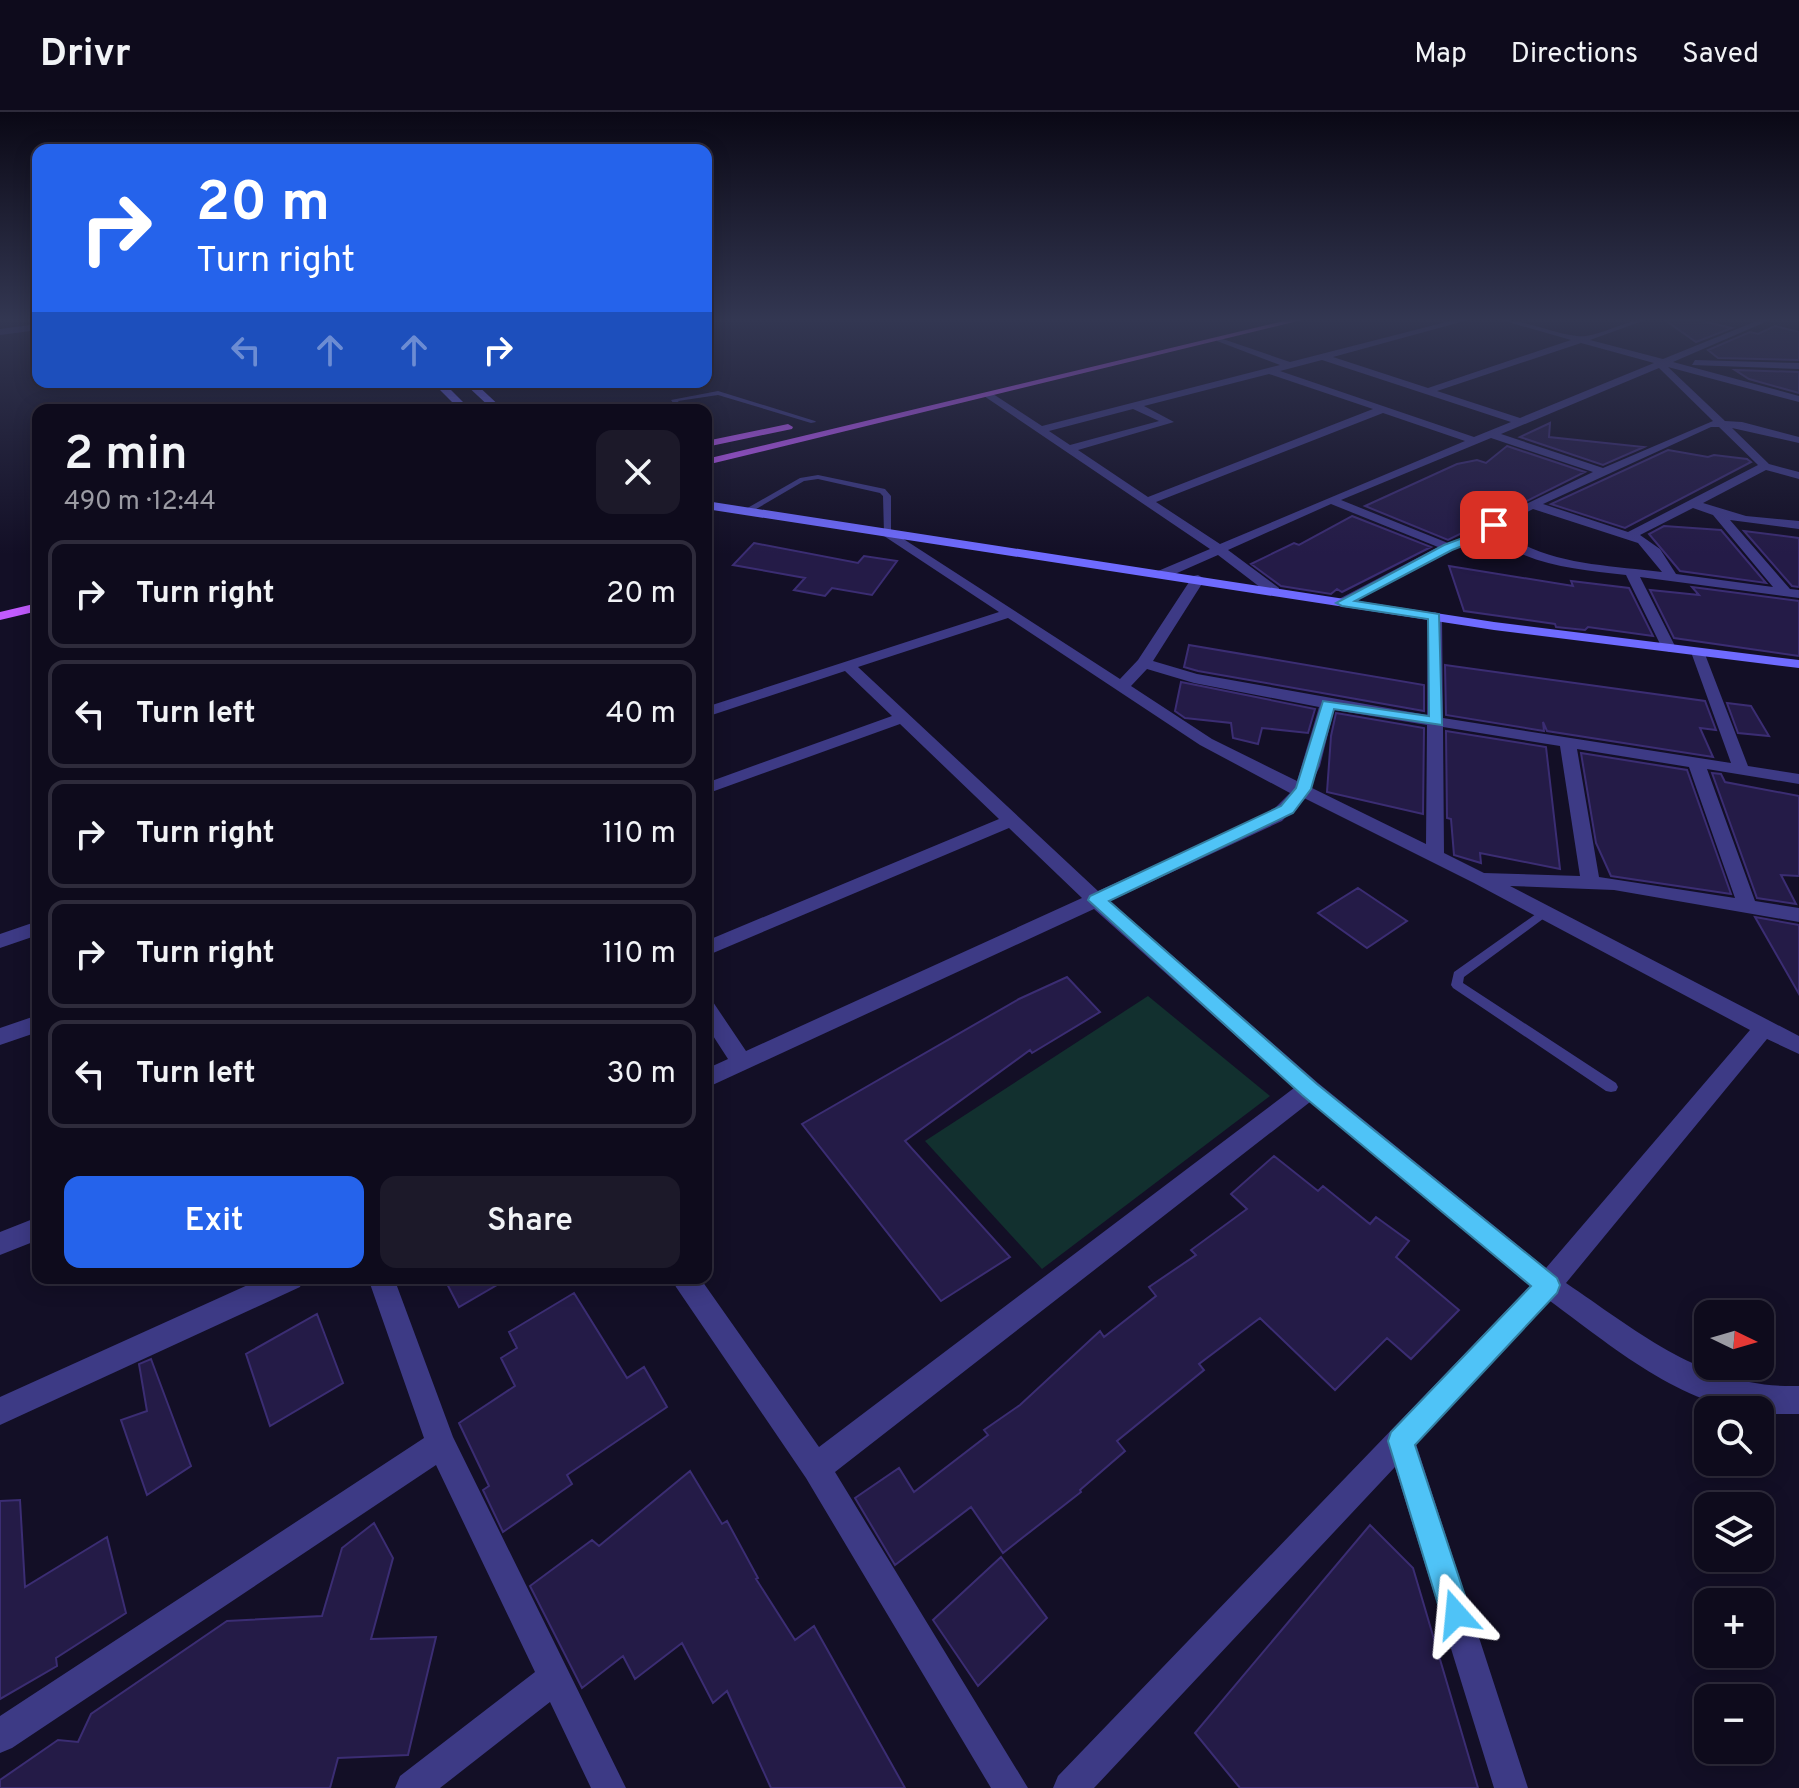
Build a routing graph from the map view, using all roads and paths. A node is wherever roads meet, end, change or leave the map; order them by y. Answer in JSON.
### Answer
{"nodes":[{"id":1,"x":735,"y":398,"type":"edge"},
{"id":2,"x":969,"y":398,"type":"edge"},
{"id":3,"x":992,"y":398,"type":"edge"},
{"id":4,"x":1165,"y":398,"type":"edge"},
{"id":5,"x":1351,"y":398,"type":"edge"},
{"id":6,"x":1450,"y":398,"type":"edge"},
{"id":7,"x":1578,"y":398,"type":"edge"},
{"id":8,"x":1698,"y":398,"type":"edge"},
{"id":9,"x":1135,"y":406,"type":"junction"},
{"id":10,"x":1383,"y":409,"type":"junction"},
{"id":11,"x":825,"y":419,"type":"dead end"},
{"id":12,"x":813,"y":422,"type":"junction"},
{"id":13,"x":1521,"y":422,"type":"junction"},
{"id":14,"x":1722,"y":422,"type":"junction"},
{"id":15,"x":1040,"y":430,"type":"junction"},
{"id":16,"x":1491,"y":434,"type":"junction"},
{"id":17,"x":712,"y":440,"type":"edge"},
{"id":18,"x":1799,"y":440,"type":"edge"},
{"id":19,"x":1475,"y":441,"type":"junction"},
{"id":20,"x":1069,"y":449,"type":"junction"},
{"id":21,"x":712,"y":461,"type":"edge"},
{"id":22,"x":1765,"y":466,"type":"junction"},
{"id":23,"x":1604,"y":472,"type":"junction"},
{"id":24,"x":1799,"y":476,"type":"edge"},
{"id":25,"x":712,"y":497,"type":"edge"},
{"id":26,"x":1331,"y":500,"type":"junction"},
{"id":27,"x":1148,"y":501,"type":"junction"},
{"id":28,"x":1695,"y":504,"type":"junction"},
{"id":29,"x":712,"y":505,"type":"edge"},
{"id":30,"x":1532,"y":505,"type":"junction"},
{"id":31,"x":722,"y":506,"type":"junction"},
{"id":32,"x":748,"y":510,"type":"junction"},
{"id":33,"x":1719,"y":515,"type":"junction"},
{"id":34,"x":1799,"y":525,"type":"edge"},
{"id":35,"x":1492,"y":531,"type":"junction"},
{"id":36,"x":888,"y":533,"type":"junction"},
{"id":37,"x":1631,"y":535,"type":"junction"},
{"id":38,"x":1448,"y":547,"type":"junction"},
{"id":39,"x":1220,"y":549,"type":"junction"},
{"id":40,"x":1630,"y":571,"type":"junction"},
{"id":41,"x":1163,"y":574,"type":"junction"},
{"id":42,"x":1198,"y":579,"type":"junction"},
{"id":43,"x":1673,"y":579,"type":"junction"},
{"id":44,"x":1274,"y":591,"type":"junction"},
{"id":45,"x":1792,"y":593,"type":"edge"},
{"id":46,"x":1342,"y":603,"type":"junction"},
{"id":47,"x":32,"y":608,"type":"edge"},
{"id":48,"x":1009,"y":613,"type":"junction"},
{"id":49,"x":0,"y":616,"type":"edge"},
{"id":50,"x":1435,"y":616,"type":"junction"},
{"id":51,"x":1669,"y":648,"type":"junction"},
{"id":52,"x":1698,"y":652,"type":"junction"},
{"id":53,"x":1144,"y":663,"type":"junction"},
{"id":54,"x":1799,"y":664,"type":"edge"},
{"id":55,"x":848,"y":666,"type":"junction"},
{"id":56,"x":1121,"y":687,"type":"junction"},
{"id":57,"x":1328,"y":704,"type":"junction"},
{"id":58,"x":712,"y":710,"type":"edge"},
{"id":59,"x":903,"y":718,"type":"junction"},
{"id":60,"x":1436,"y":722,"type":"junction"},
{"id":61,"x":1568,"y":743,"type":"junction"},
{"id":62,"x":1696,"y":763,"type":"junction"},
{"id":63,"x":1742,"y":771,"type":"junction"},
{"id":64,"x":1799,"y":779,"type":"edge"},
{"id":65,"x":712,"y":787,"type":"edge"},
{"id":66,"x":1303,"y":789,"type":"junction"},
{"id":67,"x":1012,"y":820,"type":"junction"},
{"id":68,"x":1435,"y":856,"type":"junction"},
{"id":69,"x":1481,"y":879,"type":"junction"},
{"id":70,"x":1590,"y":882,"type":"junction"},
{"id":71,"x":1096,"y":900,"type":"junction"},
{"id":72,"x":1748,"y":907,"type":"junction"},
{"id":73,"x":1543,"y":913,"type":"junction"},
{"id":74,"x":1799,"y":915,"type":"edge"},
{"id":75,"x":32,"y":930,"type":"edge"},
{"id":76,"x":0,"y":941,"type":"edge"},
{"id":77,"x":712,"y":946,"type":"edge"},
{"id":78,"x":712,"y":1017,"type":"edge"},
{"id":79,"x":32,"y":1025,"type":"edge"},
{"id":80,"x":1766,"y":1026,"type":"junction"},
{"id":81,"x":0,"y":1037,"type":"edge"},
{"id":82,"x":1799,"y":1046,"type":"edge"},
{"id":83,"x":742,"y":1063,"type":"junction"},
{"id":84,"x":712,"y":1076,"type":"edge"},
{"id":85,"x":1611,"y":1087,"type":"dead end"},
{"id":86,"x":1310,"y":1089,"type":"junction"},
{"id":87,"x":32,"y":1231,"type":"edge"},
{"id":88,"x":0,"y":1244,"type":"edge"},
{"id":89,"x":278,"y":1284,"type":"edge"},
{"id":90,"x":383,"y":1284,"type":"edge"},
{"id":91,"x":689,"y":1284,"type":"edge"},
{"id":92,"x":1548,"y":1285,"type":"junction"},
{"id":93,"x":1799,"y":1400,"type":"edge"},
{"id":94,"x":0,"y":1411,"type":"edge"},
{"id":95,"x":1401,"y":1441,"type":"junction"},
{"id":96,"x":441,"y":1444,"type":"junction"},
{"id":97,"x":816,"y":1468,"type":"junction"},
{"id":98,"x":553,"y":1679,"type":"junction"},
{"id":99,"x":0,"y":1736,"type":"edge"},
{"id":100,"x":412,"y":1788,"type":"edge"},
{"id":101,"x":609,"y":1788,"type":"edge"},
{"id":102,"x":1011,"y":1788,"type":"edge"},
{"id":103,"x":1070,"y":1788,"type":"edge"},
{"id":104,"x":1511,"y":1788,"type":"edge"}],
"edges":[{"from":1,"to":12,"type":"lane"},
{"from":2,"to":21,"type":"main road"},
{"from":3,"to":15,"type":"street"},
{"from":4,"to":9,"type":"street"},
{"from":5,"to":10,"type":"street"},
{"from":6,"to":13,"type":"street"},
{"from":7,"to":13,"type":"street"},
{"from":8,"to":14,"type":"street"},
{"from":9,"to":15,"type":"street"},
{"from":9,"to":20,"type":"street"},
{"from":10,"to":19,"type":"street"},
{"from":10,"to":27,"type":"street"},
{"from":11,"to":12,"type":"main road"},
{"from":12,"to":17,"type":"main road"},
{"from":13,"to":16,"type":"street"},
{"from":14,"to":18,"type":"street"},
{"from":14,"to":22,"type":"street"},
{"from":14,"to":23,"type":"street"},
{"from":15,"to":20,"type":"street"},
{"from":16,"to":19,"type":"street"},
{"from":16,"to":23,"type":"street"},
{"from":19,"to":26,"type":"street"},
{"from":20,"to":27,"type":"street"},
{"from":22,"to":24,"type":"street"},
{"from":22,"to":28,"type":"street"},
{"from":23,"to":30,"type":"street"},
{"from":25,"to":31,"type":"main road"},
{"from":26,"to":38,"type":"street"},
{"from":26,"to":39,"type":"street"},
{"from":27,"to":39,"type":"street"},
{"from":28,"to":33,"type":"street"},
{"from":28,"to":37,"type":"street"},
{"from":29,"to":31,"type":"main road"},
{"from":30,"to":35,"type":"street"},
{"from":30,"to":37,"type":"street"},
{"from":31,"to":32,"type":"main road"},
{"from":32,"to":36,"type":"main road"},
{"from":32,"to":36,"type":"lane"},
{"from":33,"to":34,"type":"street"},
{"from":33,"to":45,"type":"street"},
{"from":35,"to":38,"type":"street"},
{"from":35,"to":40,"type":"street"},
{"from":36,"to":41,"type":"main road"},
{"from":36,"to":48,"type":"street"},
{"from":37,"to":43,"type":"street"},
{"from":38,"to":46,"type":"street"},
{"from":39,"to":41,"type":"street"},
{"from":39,"to":44,"type":"street"},
{"from":40,"to":43,"type":"street"},
{"from":40,"to":51,"type":"street"},
{"from":41,"to":42,"type":"main road"},
{"from":42,"to":44,"type":"main road"},
{"from":42,"to":53,"type":"street"},
{"from":43,"to":45,"type":"street"},
{"from":44,"to":46,"type":"main road"},
{"from":46,"to":50,"type":"main road"},
{"from":47,"to":49,"type":"main road"},
{"from":48,"to":55,"type":"street"},
{"from":48,"to":56,"type":"street"},
{"from":50,"to":51,"type":"main road"},
{"from":50,"to":60,"type":"street"},
{"from":51,"to":52,"type":"main road"},
{"from":52,"to":54,"type":"main road"},
{"from":52,"to":63,"type":"street"},
{"from":53,"to":56,"type":"street"},
{"from":53,"to":57,"type":"street"},
{"from":55,"to":58,"type":"street"},
{"from":55,"to":59,"type":"street"},
{"from":56,"to":66,"type":"street"},
{"from":57,"to":60,"type":"street"},
{"from":57,"to":66,"type":"street"},
{"from":59,"to":65,"type":"street"},
{"from":59,"to":67,"type":"street"},
{"from":60,"to":61,"type":"street"},
{"from":60,"to":68,"type":"street"},
{"from":61,"to":62,"type":"street"},
{"from":61,"to":70,"type":"street"},
{"from":62,"to":63,"type":"street"},
{"from":62,"to":72,"type":"street"},
{"from":63,"to":64,"type":"street"},
{"from":66,"to":68,"type":"street"},
{"from":66,"to":71,"type":"street"},
{"from":67,"to":71,"type":"street"},
{"from":67,"to":77,"type":"street"},
{"from":68,"to":69,"type":"street"},
{"from":69,"to":70,"type":"street"},
{"from":69,"to":73,"type":"street"},
{"from":70,"to":72,"type":"street"},
{"from":71,"to":83,"type":"street"},
{"from":71,"to":86,"type":"street"},
{"from":72,"to":74,"type":"street"},
{"from":73,"to":80,"type":"street"},
{"from":73,"to":85,"type":"lane"},
{"from":75,"to":76,"type":"street"},
{"from":78,"to":83,"type":"street"},
{"from":79,"to":81,"type":"street"},
{"from":80,"to":82,"type":"street"},
{"from":80,"to":92,"type":"street"},
{"from":83,"to":84,"type":"street"},
{"from":86,"to":92,"type":"street"},
{"from":86,"to":97,"type":"street"},
{"from":87,"to":88,"type":"street"},
{"from":89,"to":94,"type":"street"},
{"from":90,"to":96,"type":"street"},
{"from":91,"to":97,"type":"street"},
{"from":92,"to":93,"type":"street"},
{"from":92,"to":95,"type":"street"},
{"from":95,"to":103,"type":"street"},
{"from":95,"to":104,"type":"street"},
{"from":96,"to":98,"type":"street"},
{"from":96,"to":99,"type":"street"},
{"from":97,"to":102,"type":"street"},
{"from":98,"to":100,"type":"street"},
{"from":98,"to":101,"type":"street"}]}
